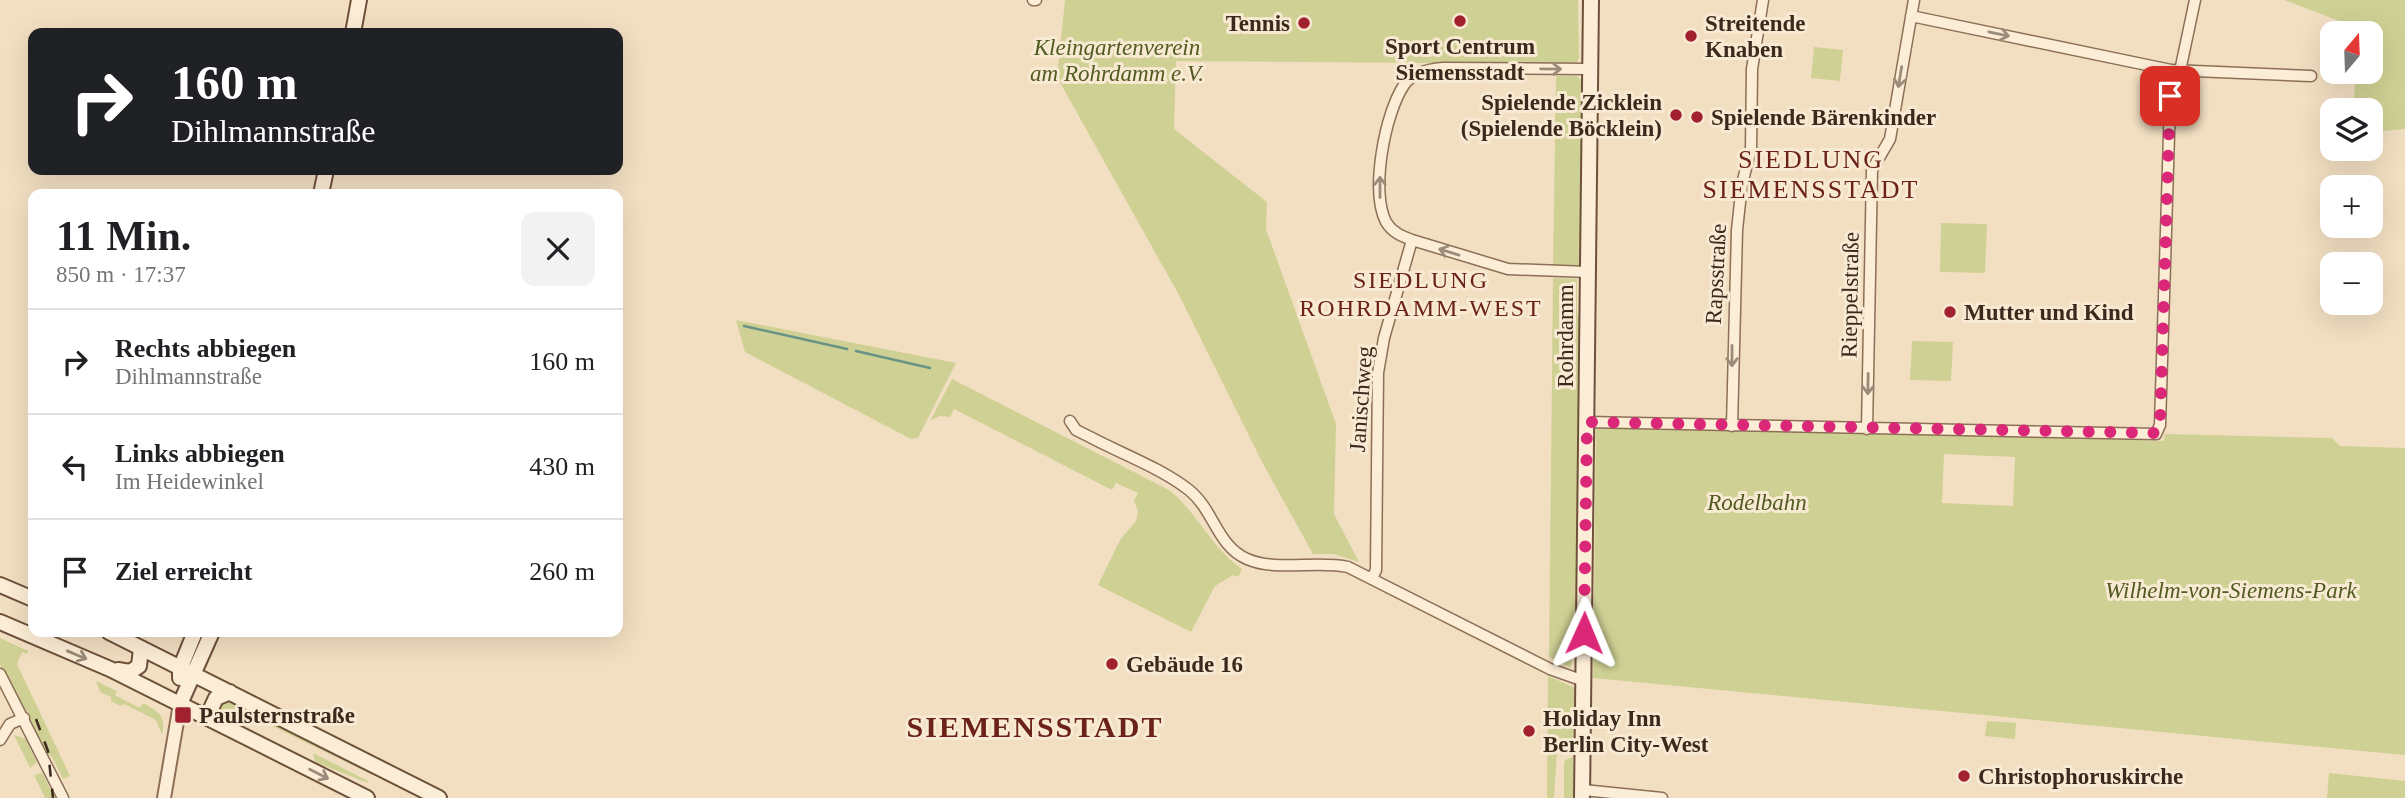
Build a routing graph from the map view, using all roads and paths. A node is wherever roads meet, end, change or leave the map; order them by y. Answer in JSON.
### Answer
{"nodes":[{"id":1,"x":359,"y":0,"type":"edge"},
{"id":2,"x":1591,"y":0,"type":"edge"},
{"id":3,"x":1763,"y":0,"type":"edge"},
{"id":4,"x":1914,"y":0,"type":"edge"},
{"id":5,"x":2195,"y":0,"type":"edge"},
{"id":6,"x":1911,"y":16,"type":"junction"},
{"id":7,"x":354,"y":28,"type":"edge"},
{"id":8,"x":1590,"y":69,"type":"junction"},
{"id":9,"x":2176,"y":71,"type":"junction"},
{"id":10,"x":2311,"y":76,"type":"dead end"},
{"id":11,"x":1412,"y":240,"type":"junction"},
{"id":12,"x":1588,"y":272,"type":"junction"},
{"id":13,"x":1070,"y":421,"type":"dead end"},
{"id":14,"x":1587,"y":422,"type":"junction"},
{"id":15,"x":1732,"y":426,"type":"junction"},
{"id":16,"x":1867,"y":429,"type":"junction"},
{"id":17,"x":1372,"y":578,"type":"junction"},
{"id":18,"x":0,"y":585,"type":"edge"},
{"id":19,"x":28,"y":597,"type":"edge"},
{"id":20,"x":0,"y":622,"type":"edge"},
{"id":21,"x":28,"y":634,"type":"edge"},
{"id":22,"x":35,"y":637,"type":"edge"},
{"id":23,"x":119,"y":637,"type":"edge"},
{"id":24,"x":193,"y":637,"type":"edge"},
{"id":25,"x":210,"y":637,"type":"edge"},
{"id":26,"x":141,"y":648,"type":"junction"},
{"id":27,"x":110,"y":669,"type":"junction"},
{"id":28,"x":180,"y":669,"type":"junction"},
{"id":29,"x":0,"y":674,"type":"edge"},
{"id":30,"x":194,"y":676,"type":"junction"},
{"id":31,"x":1584,"y":681,"type":"junction"},
{"id":32,"x":230,"y":692,"type":"junction"},
{"id":33,"x":180,"y":704,"type":"junction"},
{"id":34,"x":24,"y":718,"type":"junction"},
{"id":35,"x":211,"y":719,"type":"junction"},
{"id":36,"x":0,"y":740,"type":"edge"},
{"id":37,"x":1583,"y":794,"type":"edge"},
{"id":38,"x":63,"y":798,"type":"edge"},
{"id":39,"x":164,"y":798,"type":"edge"},
{"id":40,"x":367,"y":798,"type":"edge"},
{"id":41,"x":439,"y":798,"type":"edge"},
{"id":42,"x":1662,"y":798,"type":"edge"}],
"edges":[{"from":1,"to":7,"type":"main road"},
{"from":2,"to":8,"type":"main road","name":"Rohrdamm"},
{"from":3,"to":15,"type":"street","name":"Rapsstraße","one_way":true},
{"from":4,"to":6,"type":"street","name":"Rieppelstraße"},
{"from":5,"to":9,"type":"street"},
{"from":6,"to":9,"type":"street","one_way":true},
{"from":6,"to":16,"type":"street","name":"Rieppelstraße","one_way":true},
{"from":11,"to":8,"type":"street","one_way":true},
{"from":8,"to":12,"type":"main road","name":"Rohrdamm"},
{"from":9,"to":10,"type":"street"},
{"from":9,"to":16,"type":"street"},
{"from":12,"to":11,"type":"street","one_way":true},
{"from":11,"to":17,"type":"street","name":"Janischweg"},
{"from":12,"to":14,"type":"main road","name":"Rohrdamm"},
{"from":13,"to":17,"type":"street"},
{"from":14,"to":15,"type":"street"},
{"from":14,"to":31,"type":"main road","name":"Rohrdamm"},
{"from":15,"to":16,"type":"street"},
{"from":17,"to":31,"type":"street"},
{"from":18,"to":19,"type":"main road"},
{"from":20,"to":21,"type":"main road","one_way":true},
{"from":22,"to":27,"type":"main road","one_way":true},
{"from":23,"to":26,"type":"main road"},
{"from":24,"to":28,"type":"main road"},
{"from":25,"to":30,"type":"main road"},
{"from":26,"to":27,"type":"main road"},
{"from":26,"to":28,"type":"main road"},
{"from":27,"to":33,"type":"main road"},
{"from":28,"to":30,"type":"main road"},
{"from":28,"to":33,"type":"main road"},
{"from":29,"to":34,"type":"street"},
{"from":30,"to":32,"type":"main road"},
{"from":30,"to":33,"type":"main road"},
{"from":31,"to":37,"type":"main road","name":"Rohrdamm"},
{"from":32,"to":35,"type":"main road"},
{"from":32,"to":41,"type":"main road"},
{"from":33,"to":35,"type":"main road"},
{"from":33,"to":39,"type":"street"},
{"from":34,"to":36,"type":"street"},
{"from":34,"to":38,"type":"street"},
{"from":35,"to":40,"type":"main road","one_way":true},
{"from":37,"to":42,"type":"street"}]}
